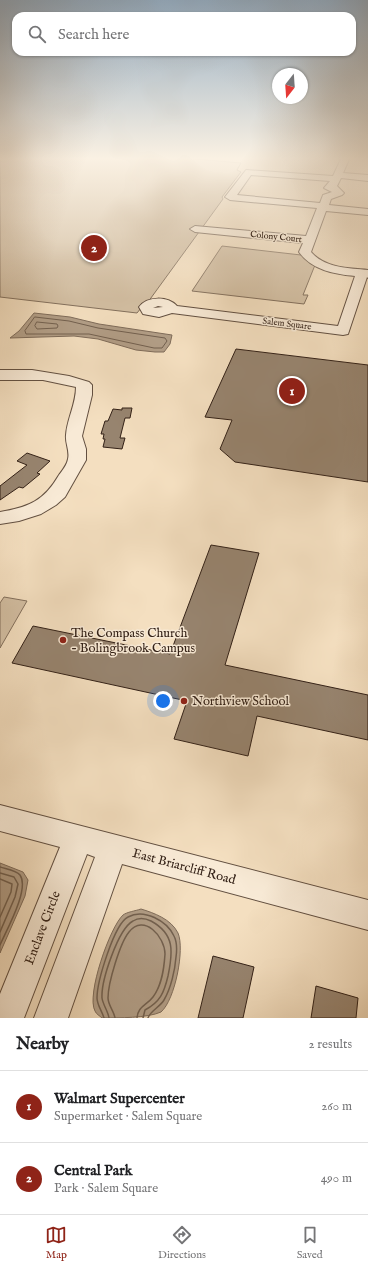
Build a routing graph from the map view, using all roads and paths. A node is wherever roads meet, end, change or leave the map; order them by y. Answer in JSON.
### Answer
{"nodes":[{"id":1,"x":325,"y":205,"type":"edge"},
{"id":2,"x":354,"y":205,"type":"edge"},
{"id":3,"x":368,"y":212,"type":"edge"},
{"id":4,"x":195,"y":229,"type":"dead end"},
{"id":5,"x":309,"y":240,"type":"junction"},
{"id":6,"x":365,"y":273,"type":"edge"},
{"id":7,"x":170,"y":309,"type":"dead end"},
{"id":8,"x":0,"y":375,"type":"edge"},
{"id":9,"x":0,"y":518,"type":"edge"},
{"id":10,"x":0,"y":818,"type":"edge"},
{"id":11,"x":78,"y":839,"type":"junction"},
{"id":12,"x":113,"y":848,"type":"junction"},
{"id":13,"x":368,"y":915,"type":"edge"},
{"id":14,"x":7,"y":1018,"type":"edge"},
{"id":15,"x":51,"y":1018,"type":"edge"}],
"edges":[{"from":1,"to":5,"type":"street"},
{"from":2,"to":3,"type":"street"},
{"from":4,"to":5,"type":"street","name":"Colony Court"},
{"from":5,"to":6,"type":"street"},
{"from":6,"to":7,"type":"street","name":"Salem Square"},
{"from":8,"to":9,"type":"street"},
{"from":10,"to":11,"type":"street","name":"East Briarcliff Road"},
{"from":11,"to":12,"type":"street","name":"East Briarcliff Road"},
{"from":11,"to":14,"type":"street","name":"Enclave Circle"},
{"from":12,"to":13,"type":"street","name":"East Briarcliff Road"},
{"from":12,"to":15,"type":"street"}]}
